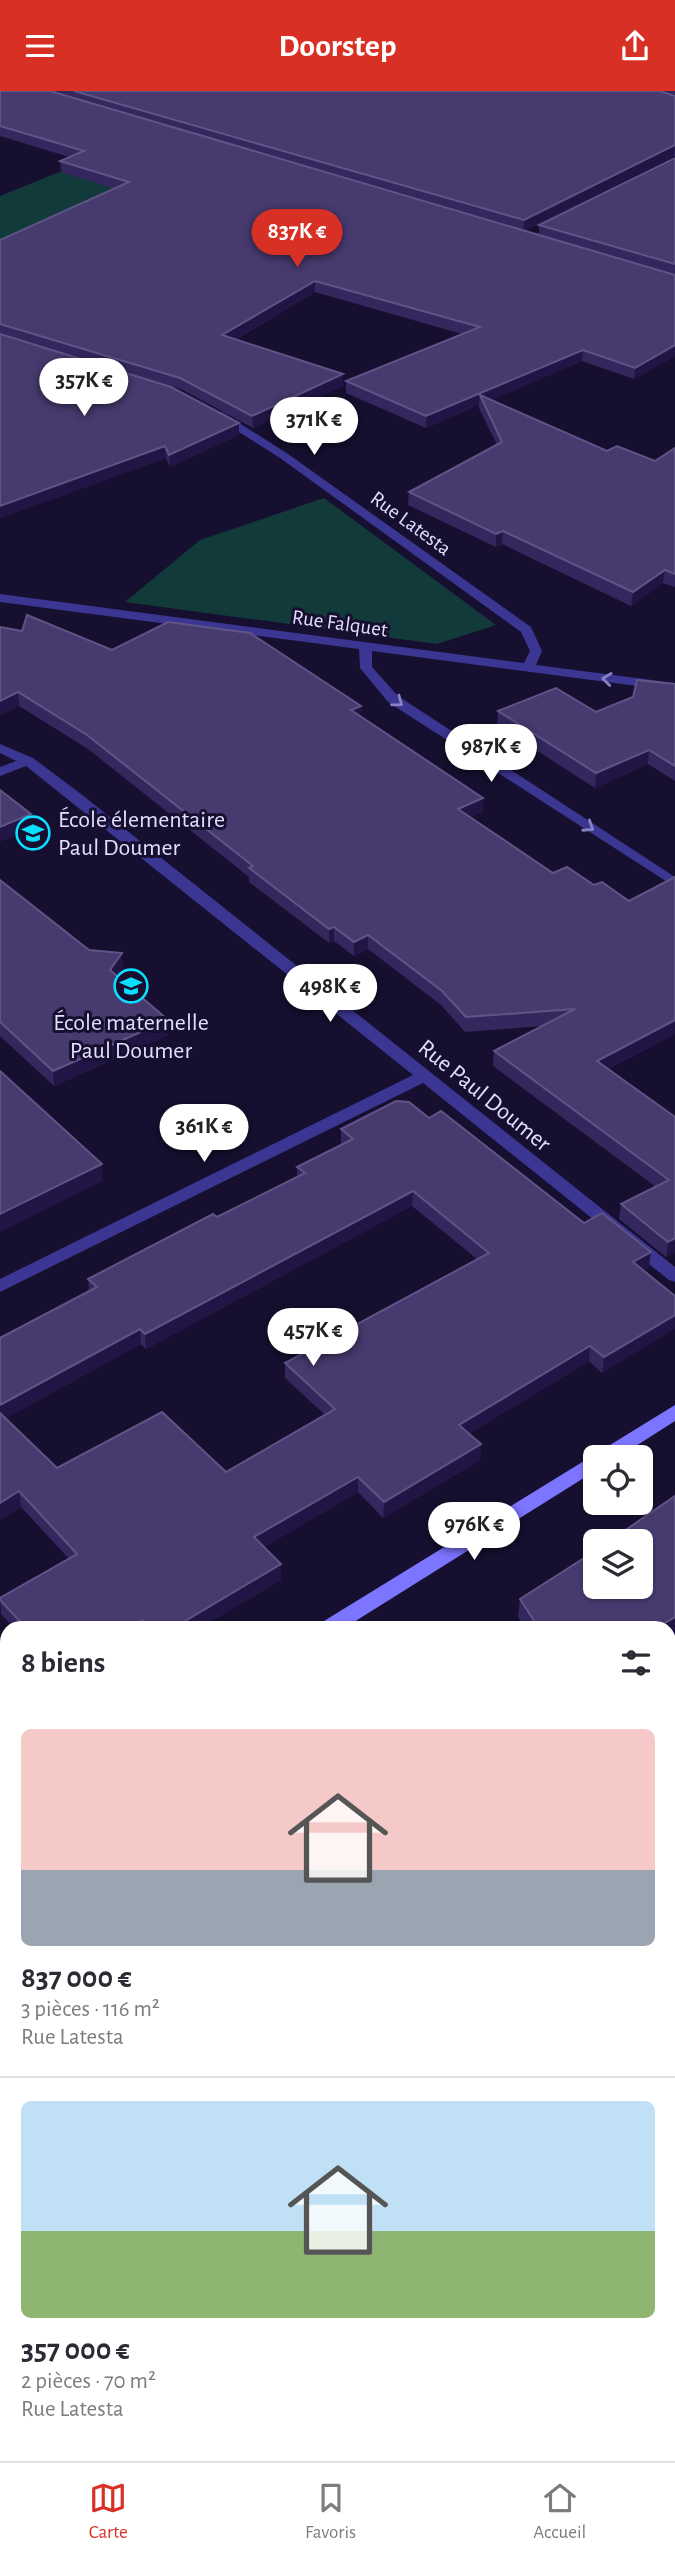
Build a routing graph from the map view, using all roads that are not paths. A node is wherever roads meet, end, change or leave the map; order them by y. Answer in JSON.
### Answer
{"nodes":[{"id":1,"x":210,"y":411,"type":"edge"},
{"id":2,"x":0,"y":598,"type":"edge"},
{"id":3,"x":365,"y":647,"type":"junction"},
{"id":4,"x":528,"y":669,"type":"junction"},
{"id":5,"x":675,"y":687,"type":"edge"},
{"id":6,"x":0,"y":748,"type":"edge"},
{"id":7,"x":28,"y":761,"type":"junction"},
{"id":8,"x":0,"y":772,"type":"edge"},
{"id":9,"x":675,"y":883,"type":"edge"},
{"id":10,"x":424,"y":1076,"type":"junction"},
{"id":11,"x":675,"y":1276,"type":"edge"},
{"id":12,"x":0,"y":1286,"type":"edge"},
{"id":13,"x":675,"y":1412,"type":"edge"},
{"id":14,"x":623,"y":1445,"type":"edge"},
{"id":15,"x":583,"y":1470,"type":"edge"},
{"id":16,"x":341,"y":1621,"type":"edge"}],
"edges":[{"from":1,"to":4,"type":"street","name":"Rue Latesta"},
{"from":2,"to":3,"type":"street","name":"Rue Falquet"},
{"from":3,"to":4,"type":"street","name":"Rue Falquet"},
{"from":3,"to":9,"type":"street","one_way":true},
{"from":5,"to":4,"type":"street","name":"Rue Falquet","one_way":true},
{"from":6,"to":7,"type":"street","name":"Rue Paul Doumer"},
{"from":7,"to":8,"type":"street"},
{"from":7,"to":10,"type":"street","name":"Rue Paul Doumer"},
{"from":10,"to":11,"type":"street","name":"Rue Paul Doumer"},
{"from":10,"to":12,"type":"street"},
{"from":13,"to":14,"type":"main road"},
{"from":15,"to":16,"type":"main road"}]}
